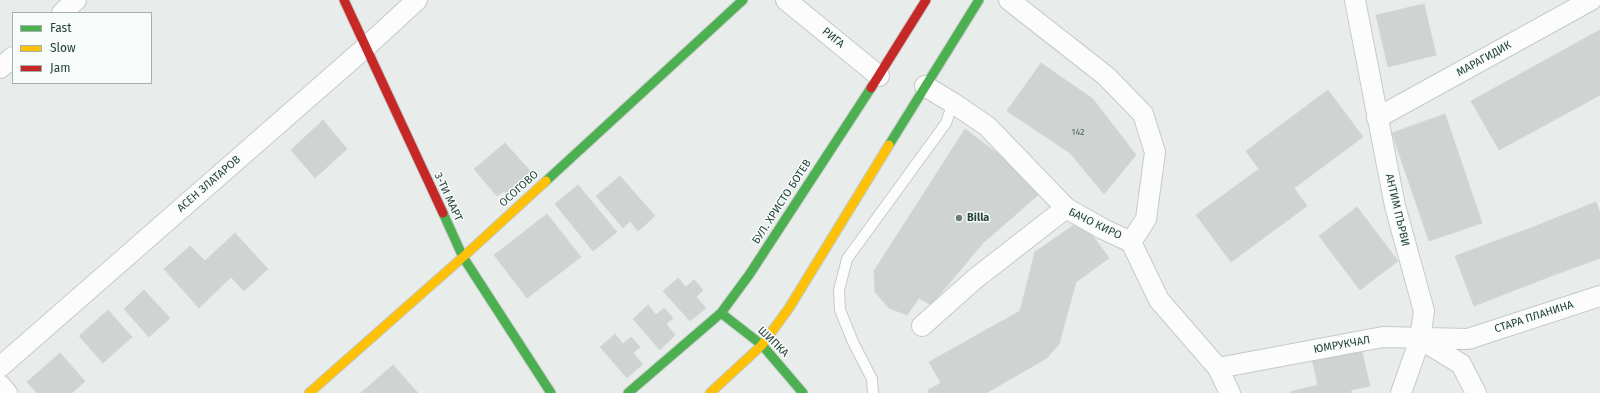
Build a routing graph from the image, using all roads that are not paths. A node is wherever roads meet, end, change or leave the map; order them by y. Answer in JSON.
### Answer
{"nodes":[{"id":1,"x":76,"y":0,"type":"edge"},
{"id":2,"x":344,"y":0,"type":"edge"},
{"id":3,"x":416,"y":0,"type":"edge"},
{"id":4,"x":743,"y":0,"type":"edge"},
{"id":5,"x":786,"y":0,"type":"edge"},
{"id":6,"x":926,"y":0,"type":"edge"},
{"id":7,"x":980,"y":0,"type":"edge"},
{"id":8,"x":1009,"y":0,"type":"edge"},
{"id":9,"x":1355,"y":0,"type":"edge"},
{"id":10,"x":1591,"y":0,"type":"edge"},
{"id":11,"x":63,"y":12,"type":"edge"},
{"id":12,"x":366,"y":47,"type":"junction"},
{"id":13,"x":12,"y":58,"type":"edge"},
{"id":14,"x":0,"y":68,"type":"edge"},
{"id":15,"x":879,"y":76,"type":"junction"},
{"id":16,"x":925,"y":86,"type":"junction"},
{"id":17,"x":953,"y":103,"type":"junction"},
{"id":18,"x":1377,"y":118,"type":"junction"},
{"id":19,"x":1066,"y":208,"type":"junction"},
{"id":20,"x":1130,"y":242,"type":"junction"},
{"id":21,"x":463,"y":256,"type":"junction"},
{"id":22,"x":1600,"y":296,"type":"edge"},
{"id":23,"x":721,"y":313,"type":"junction"},
{"id":24,"x":922,"y":326,"type":"dead end"},
{"id":25,"x":1420,"y":339,"type":"junction"},
{"id":26,"x":1468,"y":339,"type":"joint"},
{"id":27,"x":762,"y":345,"type":"junction"},
{"id":28,"x":0,"y":367,"type":"edge"},
{"id":29,"x":1218,"y":368,"type":"junction"},
{"id":30,"x":0,"y":385,"type":"edge"},
{"id":31,"x":7,"y":393,"type":"edge"},
{"id":32,"x":309,"y":393,"type":"edge"},
{"id":33,"x":551,"y":393,"type":"edge"},
{"id":34,"x":628,"y":393,"type":"edge"},
{"id":35,"x":710,"y":393,"type":"edge"},
{"id":36,"x":803,"y":393,"type":"edge"},
{"id":37,"x":874,"y":393,"type":"edge"},
{"id":38,"x":1230,"y":393,"type":"edge"},
{"id":39,"x":1401,"y":393,"type":"edge"},
{"id":40,"x":1476,"y":393,"type":"edge"}],
"edges":[{"from":1,"to":11,"type":"street"},
{"from":2,"to":12,"type":"street","name":"3-ТИ МАРТ"},
{"from":3,"to":12,"type":"street","name":"АСЕН ЗЛАТАРОВ"},
{"from":4,"to":21,"type":"street","name":"ОСОГОВО"},
{"from":5,"to":15,"type":"street","name":"РИГА"},
{"from":6,"to":15,"type":"street","name":"БУЛ. ХРИСТО БОТЕВ"},
{"from":7,"to":16,"type":"street"},
{"from":8,"to":20,"type":"street"},
{"from":9,"to":18,"type":"street","name":"АНТИМ ПЪРВИ"},
{"from":10,"to":18,"type":"street","name":"МАРАГИДИК"},
{"from":12,"to":21,"type":"street","name":"3-ТИ МАРТ"},
{"from":12,"to":28,"type":"street","name":"АСЕН ЗЛАТАРОВ"},
{"from":13,"to":14,"type":"street"},
{"from":15,"to":23,"type":"street","name":"БУЛ. ХРИСТО БОТЕВ"},
{"from":16,"to":17,"type":"street"},
{"from":16,"to":27,"type":"street"},
{"from":17,"to":19,"type":"street"},
{"from":17,"to":37,"type":"lane"},
{"from":18,"to":25,"type":"street","name":"АНТИМ ПЪРВИ"},
{"from":19,"to":20,"type":"street","name":"БАЧО КИРО"},
{"from":19,"to":24,"type":"street","name":"БАЧО КИРО"},
{"from":20,"to":29,"type":"street","name":"БАЧО КИРО"},
{"from":21,"to":32,"type":"street","name":"ОСОГОВО"},
{"from":21,"to":33,"type":"street","name":"3-ТИ МАРТ"},
{"from":22,"to":26,"type":"street","name":"СТАРА ПЛАНИНА"},
{"from":23,"to":27,"type":"street","name":"ШИПКА"},
{"from":23,"to":34,"type":"street","name":"БУЛ. ХРИСТО БОТЕВ"},
{"from":25,"to":26,"type":"street","name":"ЮМРУКЧАЛ"},
{"from":25,"to":29,"type":"street","name":"ЮМРУКЧАЛ"},
{"from":25,"to":39,"type":"street","name":"АНТИМ ПЪРВИ"},
{"from":25,"to":40,"type":"street"},
{"from":27,"to":35,"type":"street"},
{"from":27,"to":36,"type":"street","name":"ШИПКА"},
{"from":29,"to":38,"type":"street","name":"БАЧО КИРО"},
{"from":30,"to":31,"type":"street"}]}
